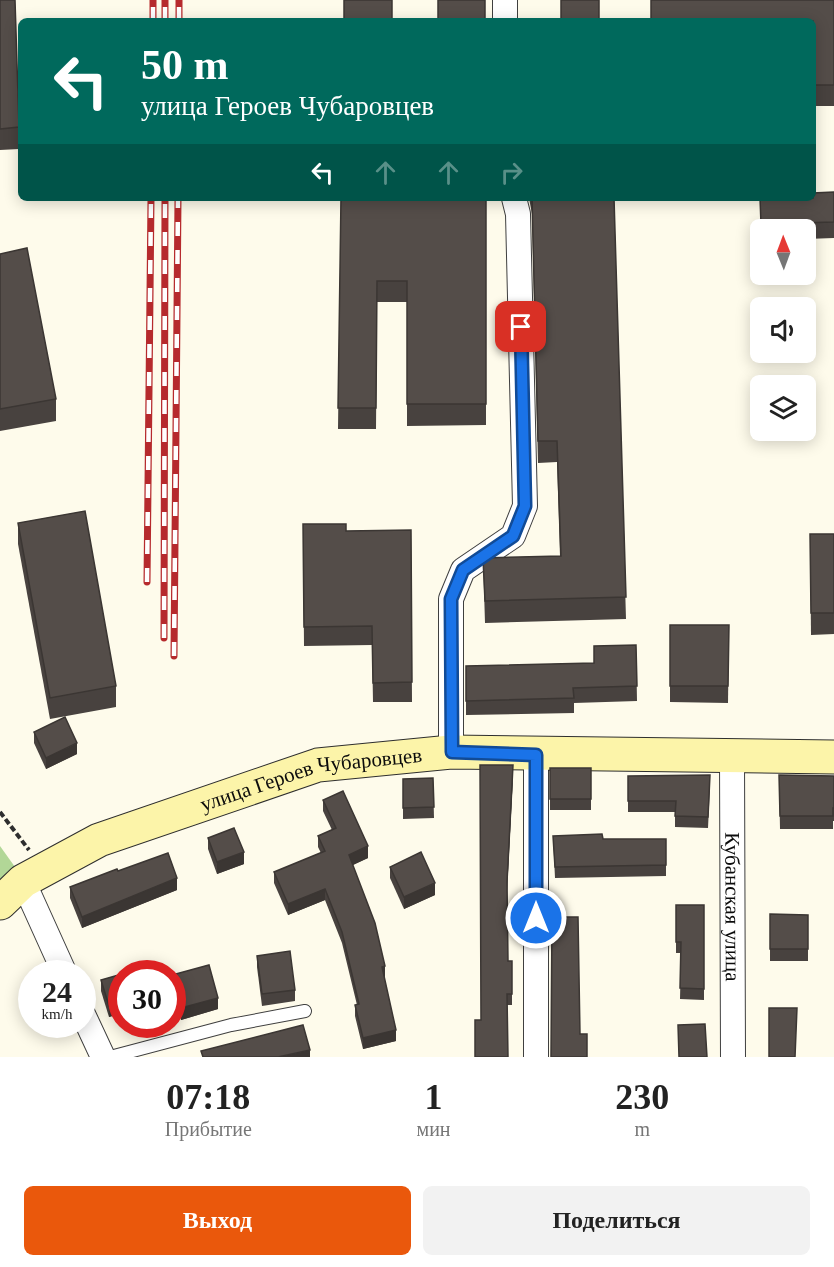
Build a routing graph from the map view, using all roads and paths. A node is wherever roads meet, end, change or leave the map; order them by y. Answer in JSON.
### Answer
{"nodes":[{"id":1,"x":505,"y":0,"type":"edge"},
{"id":2,"x":505,"y":18,"type":"edge"},
{"id":3,"x":515,"y":201,"type":"edge"},
{"id":4,"x":452,"y":752,"type":"junction"},
{"id":5,"x":536,"y":755,"type":"junction"},
{"id":6,"x":732,"y":757,"type":"junction"},
{"id":7,"x":834,"y":757,"type":"edge"},
{"id":8,"x":0,"y":812,"type":"edge"},
{"id":9,"x":33,"y":875,"type":"junction"},
{"id":10,"x":0,"y":903,"type":"edge"},
{"id":11,"x":60,"y":960,"type":"edge"},
{"id":12,"x":305,"y":1011,"type":"dead end"},
{"id":13,"x":94,"y":1038,"type":"edge"},
{"id":14,"x":103,"y":1057,"type":"edge"},
{"id":15,"x":110,"y":1057,"type":"edge"},
{"id":16,"x":536,"y":1057,"type":"edge"},
{"id":17,"x":733,"y":1057,"type":"edge"}],
"edges":[{"from":1,"to":2,"type":"street"},
{"from":3,"to":4,"type":"street"},
{"from":4,"to":5,"type":"street","name":"улица Героев Чубаровцев"},
{"from":4,"to":9,"type":"street","name":"улица Героев Чубаровцев"},
{"from":5,"to":6,"type":"street","name":"улица Героев Чубаровцев"},
{"from":5,"to":16,"type":"street"},
{"from":6,"to":7,"type":"street","name":"улица Героев Чубаровцев"},
{"from":6,"to":17,"type":"street","name":"Кубанская улица"},
{"from":8,"to":9,"type":"path"},
{"from":9,"to":10,"type":"street","name":"улица Героев Чубаровцев"},
{"from":9,"to":11,"type":"street"},
{"from":12,"to":15,"type":"lane"},
{"from":13,"to":14,"type":"street"}]}
